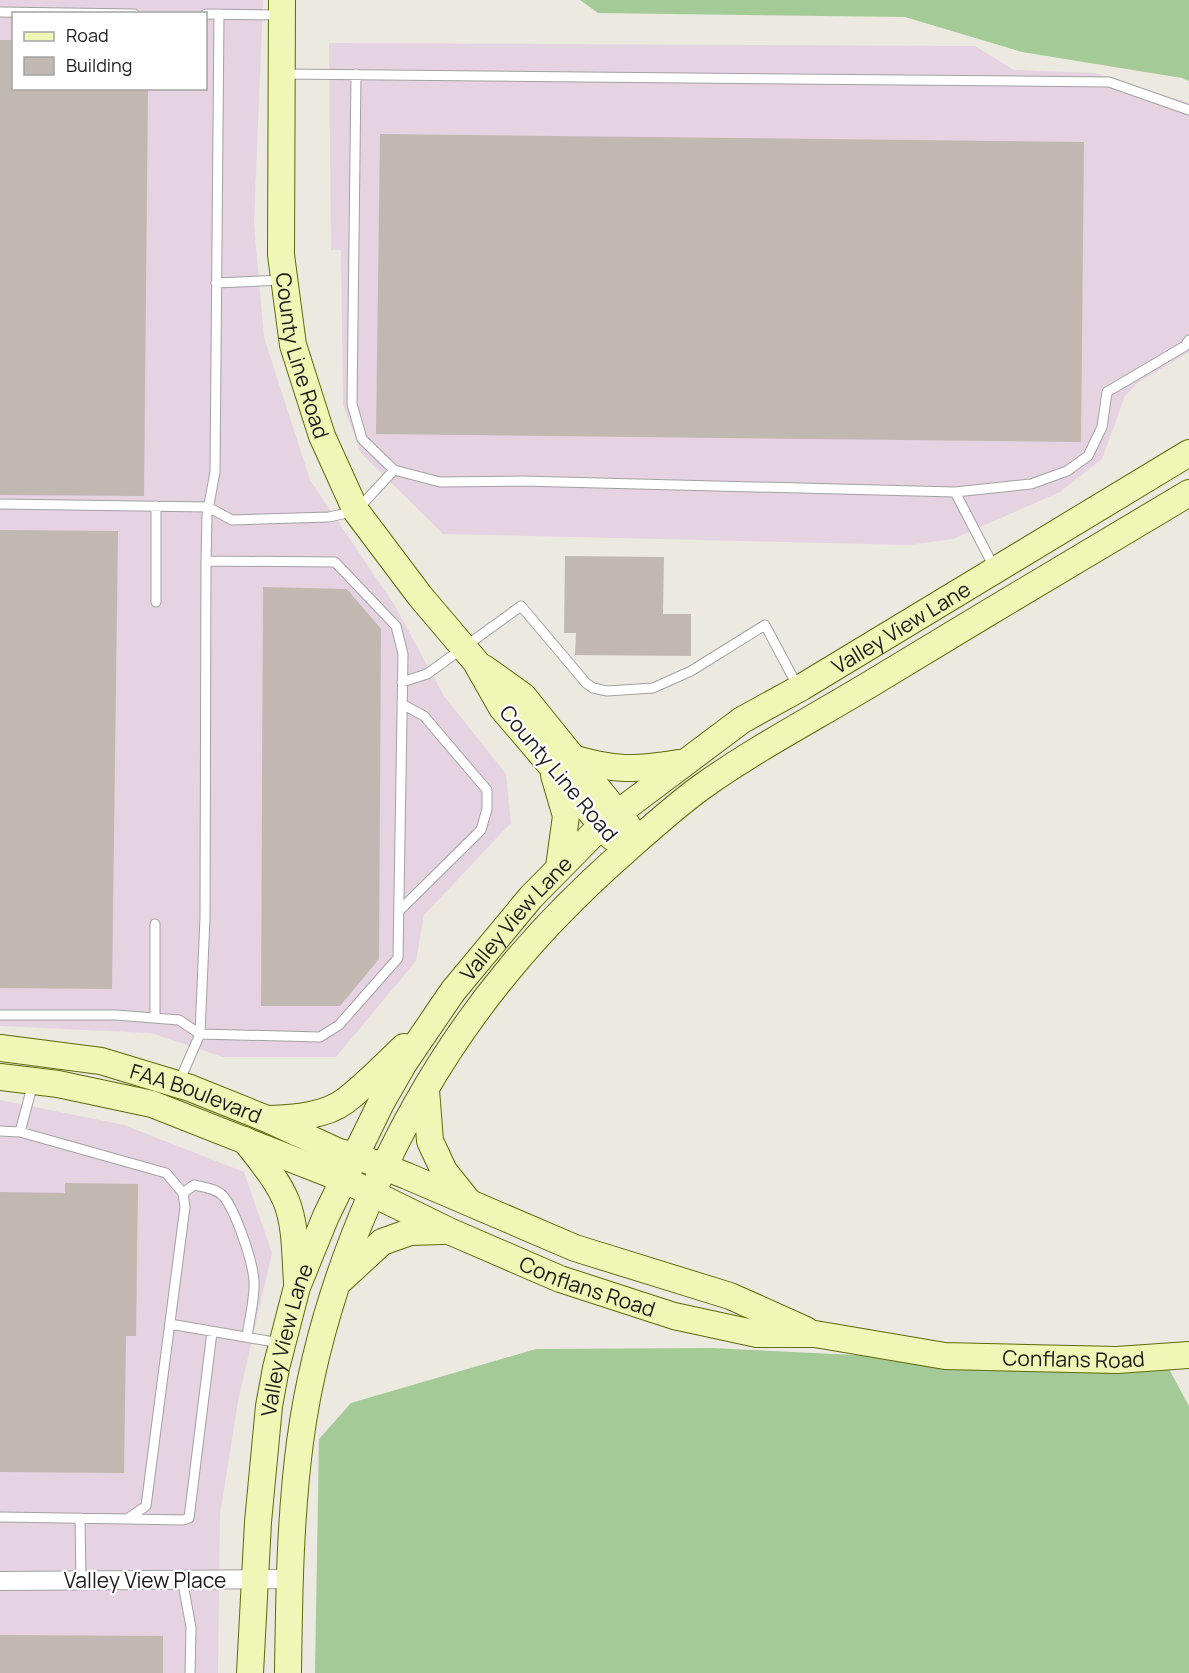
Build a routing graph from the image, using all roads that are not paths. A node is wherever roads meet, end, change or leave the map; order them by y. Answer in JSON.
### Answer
{"nodes":[{"id":1,"x":282,"y":8,"type":"edge"},
{"id":2,"x":207,"y":14,"type":"edge"},
{"id":3,"x":219,"y":14,"type":"junction"},
{"id":4,"x":282,"y":74,"type":"junction"},
{"id":5,"x":356,"y":74,"type":"junction"},
{"id":6,"x":1189,"y":110,"type":"edge"},
{"id":7,"x":285,"y":280,"type":"junction"},
{"id":8,"x":216,"y":283,"type":"junction"},
{"id":9,"x":1189,"y":340,"type":"edge"},
{"id":10,"x":1189,"y":453,"type":"edge"},
{"id":11,"x":394,"y":470,"type":"junction"},
{"id":12,"x":955,"y":492,"type":"junction"},
{"id":13,"x":1189,"y":493,"type":"edge"},
{"id":14,"x":0,"y":504,"type":"edge"},
{"id":15,"x":156,"y":506,"type":"junction"},
{"id":16,"x":208,"y":507,"type":"junction"},
{"id":17,"x":356,"y":511,"type":"junction"},
{"id":18,"x":206,"y":561,"type":"junction"},
{"id":19,"x":995,"y":569,"type":"junction"},
{"id":20,"x":1015,"y":596,"type":"junction"},
{"id":21,"x":156,"y":602,"type":"dead end"},
{"id":22,"x":470,"y":655,"type":"junction"},
{"id":23,"x":402,"y":682,"type":"junction"},
{"id":24,"x":799,"y":688,"type":"junction"},
{"id":25,"x":402,"y":704,"type":"junction"},
{"id":26,"x":562,"y":762,"type":"junction"},
{"id":27,"x":684,"y":762,"type":"junction"},
{"id":28,"x":609,"y":819,"type":"junction"},
{"id":29,"x":632,"y":845,"type":"junction"},
{"id":30,"x":559,"y":867,"type":"junction"},
{"id":31,"x":399,"y":911,"type":"junction"},
{"id":32,"x":155,"y":924,"type":"dead end"},
{"id":33,"x":0,"y":1015,"type":"edge"},
{"id":34,"x":154,"y":1018,"type":"junction"},
{"id":35,"x":430,"y":1023,"type":"junction"},
{"id":36,"x":200,"y":1034,"type":"junction"},
{"id":37,"x":0,"y":1048,"type":"edge"},
{"id":38,"x":0,"y":1077,"type":"edge"},
{"id":39,"x":33,"y":1081,"type":"junction"},
{"id":40,"x":178,"y":1084,"type":"junction"},
{"id":41,"x":426,"y":1090,"type":"junction"},
{"id":42,"x":267,"y":1119,"type":"junction"},
{"id":43,"x":0,"y":1131,"type":"edge"},
{"id":44,"x":20,"y":1132,"type":"junction"},
{"id":45,"x":245,"y":1140,"type":"junction"},
{"id":46,"x":356,"y":1156,"type":"junction"},
{"id":47,"x":385,"y":1167,"type":"junction"},
{"id":48,"x":345,"y":1180,"type":"junction"},
{"id":49,"x":183,"y":1193,"type":"junction"},
{"id":50,"x":372,"y":1195,"type":"junction"},
{"id":51,"x":470,"y":1204,"type":"junction"},
{"id":52,"x":449,"y":1231,"type":"junction"},
{"id":53,"x":338,"y":1283,"type":"junction"},
{"id":54,"x":297,"y":1287,"type":"junction"},
{"id":55,"x":170,"y":1324,"type":"junction"},
{"id":56,"x":212,"y":1332,"type":"junction"},
{"id":57,"x":815,"y":1334,"type":"junction"},
{"id":58,"x":247,"y":1337,"type":"junction"},
{"id":59,"x":282,"y":1343,"type":"junction"},
{"id":60,"x":1189,"y":1355,"type":"edge"},
{"id":61,"x":0,"y":1517,"type":"edge"},
{"id":62,"x":80,"y":1518,"type":"junction"},
{"id":63,"x":127,"y":1519,"type":"junction"},
{"id":64,"x":182,"y":1579,"type":"junction"},
{"id":65,"x":255,"y":1579,"type":"junction"},
{"id":66,"x":289,"y":1579,"type":"junction"},
{"id":67,"x":81,"y":1580,"type":"junction"},
{"id":68,"x":0,"y":1581,"type":"edge"},
{"id":69,"x":190,"y":1673,"type":"edge"},
{"id":70,"x":250,"y":1673,"type":"edge"},
{"id":71,"x":288,"y":1673,"type":"edge"}],
"edges":[{"from":1,"to":3,"type":"lane"},
{"from":1,"to":4,"type":"main road","name":"County Line Road"},
{"from":2,"to":3,"type":"lane"},
{"from":3,"to":8,"type":"lane"},
{"from":4,"to":5,"type":"lane"},
{"from":4,"to":7,"type":"main road","name":"County Line Road"},
{"from":5,"to":6,"type":"lane"},
{"from":5,"to":11,"type":"lane"},
{"from":7,"to":8,"type":"lane"},
{"from":7,"to":17,"type":"main road","name":"County Line Road"},
{"from":8,"to":16,"type":"lane"},
{"from":9,"to":12,"type":"lane"},
{"from":10,"to":19,"type":"main road","name":"Valley View Lane"},
{"from":11,"to":12,"type":"lane"},
{"from":11,"to":17,"type":"lane"},
{"from":12,"to":19,"type":"lane"},
{"from":13,"to":20,"type":"main road","name":"Valley View Lane"},
{"from":14,"to":15,"type":"lane"},
{"from":15,"to":16,"type":"lane"},
{"from":15,"to":21,"type":"lane"},
{"from":16,"to":17,"type":"lane"},
{"from":16,"to":18,"type":"lane"},
{"from":17,"to":22,"type":"main road","name":"County Line Road"},
{"from":18,"to":23,"type":"lane"},
{"from":18,"to":36,"type":"lane"},
{"from":19,"to":20,"type":"main road"},
{"from":19,"to":24,"type":"main road","name":"Valley View Lane"},
{"from":20,"to":29,"type":"main road","name":"Valley View Lane"},
{"from":22,"to":23,"type":"lane"},
{"from":22,"to":24,"type":"lane"},
{"from":22,"to":26,"type":"main road","name":"County Line Road"},
{"from":23,"to":25,"type":"lane"},
{"from":24,"to":27,"type":"main road","name":"Valley View Lane"},
{"from":25,"to":31,"type":"lane"},
{"from":25,"to":31,"type":"lane"},
{"from":26,"to":27,"type":"main road"},
{"from":26,"to":28,"type":"main road","name":"County Line Road"},
{"from":26,"to":30,"type":"main road"},
{"from":27,"to":28,"type":"main road","name":"Valley View Lane"},
{"from":28,"to":29,"type":"main road","name":"County Line Road"},
{"from":28,"to":30,"type":"main road","name":"Valley View Lane"},
{"from":29,"to":41,"type":"main road","name":"Valley View Lane"},
{"from":30,"to":35,"type":"main road","name":"Valley View Lane"},
{"from":31,"to":36,"type":"lane"},
{"from":32,"to":34,"type":"lane"},
{"from":33,"to":34,"type":"lane"},
{"from":34,"to":36,"type":"lane"},
{"from":35,"to":42,"type":"main road"},
{"from":35,"to":46,"type":"main road","name":"Valley View Lane"},
{"from":36,"to":40,"type":"lane"},
{"from":37,"to":40,"type":"main road","name":"FAA Boulevard"},
{"from":38,"to":39,"type":"main road","name":"FAA Boulevard"},
{"from":39,"to":44,"type":"lane"},
{"from":39,"to":45,"type":"main road","name":"FAA Boulevard"},
{"from":40,"to":42,"type":"main road","name":"FAA Boulevard"},
{"from":41,"to":47,"type":"main road","name":"Valley View Lane"},
{"from":41,"to":51,"type":"main road"},
{"from":42,"to":46,"type":"main road","name":"FAA Boulevard"},
{"from":43,"to":44,"type":"lane"},
{"from":44,"to":49,"type":"lane"},
{"from":45,"to":48,"type":"main road","name":"FAA Boulevard"},
{"from":45,"to":54,"type":"main road"},
{"from":46,"to":47,"type":"main road","name":"FAA Boulevard"},
{"from":46,"to":48,"type":"main road","name":"Valley View Lane"},
{"from":47,"to":50,"type":"main road","name":"Valley View Lane"},
{"from":47,"to":51,"type":"main road","name":"Conflans Road"},
{"from":48,"to":50,"type":"main road","name":"FAA Boulevard"},
{"from":48,"to":54,"type":"main road","name":"Valley View Lane"},
{"from":49,"to":55,"type":"lane"},
{"from":49,"to":58,"type":"lane"},
{"from":50,"to":52,"type":"main road","name":"Conflans Road"},
{"from":50,"to":53,"type":"main road","name":"Valley View Lane"},
{"from":51,"to":57,"type":"main road","name":"Conflans Road"},
{"from":52,"to":53,"type":"main road"},
{"from":52,"to":57,"type":"main road","name":"Conflans Road"},
{"from":53,"to":66,"type":"main road","name":"Valley View Lane"},
{"from":54,"to":59,"type":"main road","name":"Valley View Lane"},
{"from":55,"to":56,"type":"lane"},
{"from":55,"to":63,"type":"lane"},
{"from":56,"to":58,"type":"lane"},
{"from":56,"to":63,"type":"lane"},
{"from":57,"to":60,"type":"main road","name":"Conflans Road"},
{"from":58,"to":59,"type":"lane"},
{"from":59,"to":65,"type":"main road","name":"Valley View Lane"},
{"from":61,"to":62,"type":"lane"},
{"from":62,"to":63,"type":"lane"},
{"from":62,"to":67,"type":"lane"},
{"from":64,"to":65,"type":"street","name":"Valley View Place"},
{"from":64,"to":67,"type":"street","name":"Valley View Place"},
{"from":64,"to":69,"type":"lane"},
{"from":65,"to":66,"type":"street","name":"Valley View Place"},
{"from":65,"to":70,"type":"main road","name":"Valley View Lane"},
{"from":66,"to":71,"type":"main road","name":"Valley View Lane"},
{"from":67,"to":68,"type":"street","name":"Valley View Place"}]}
